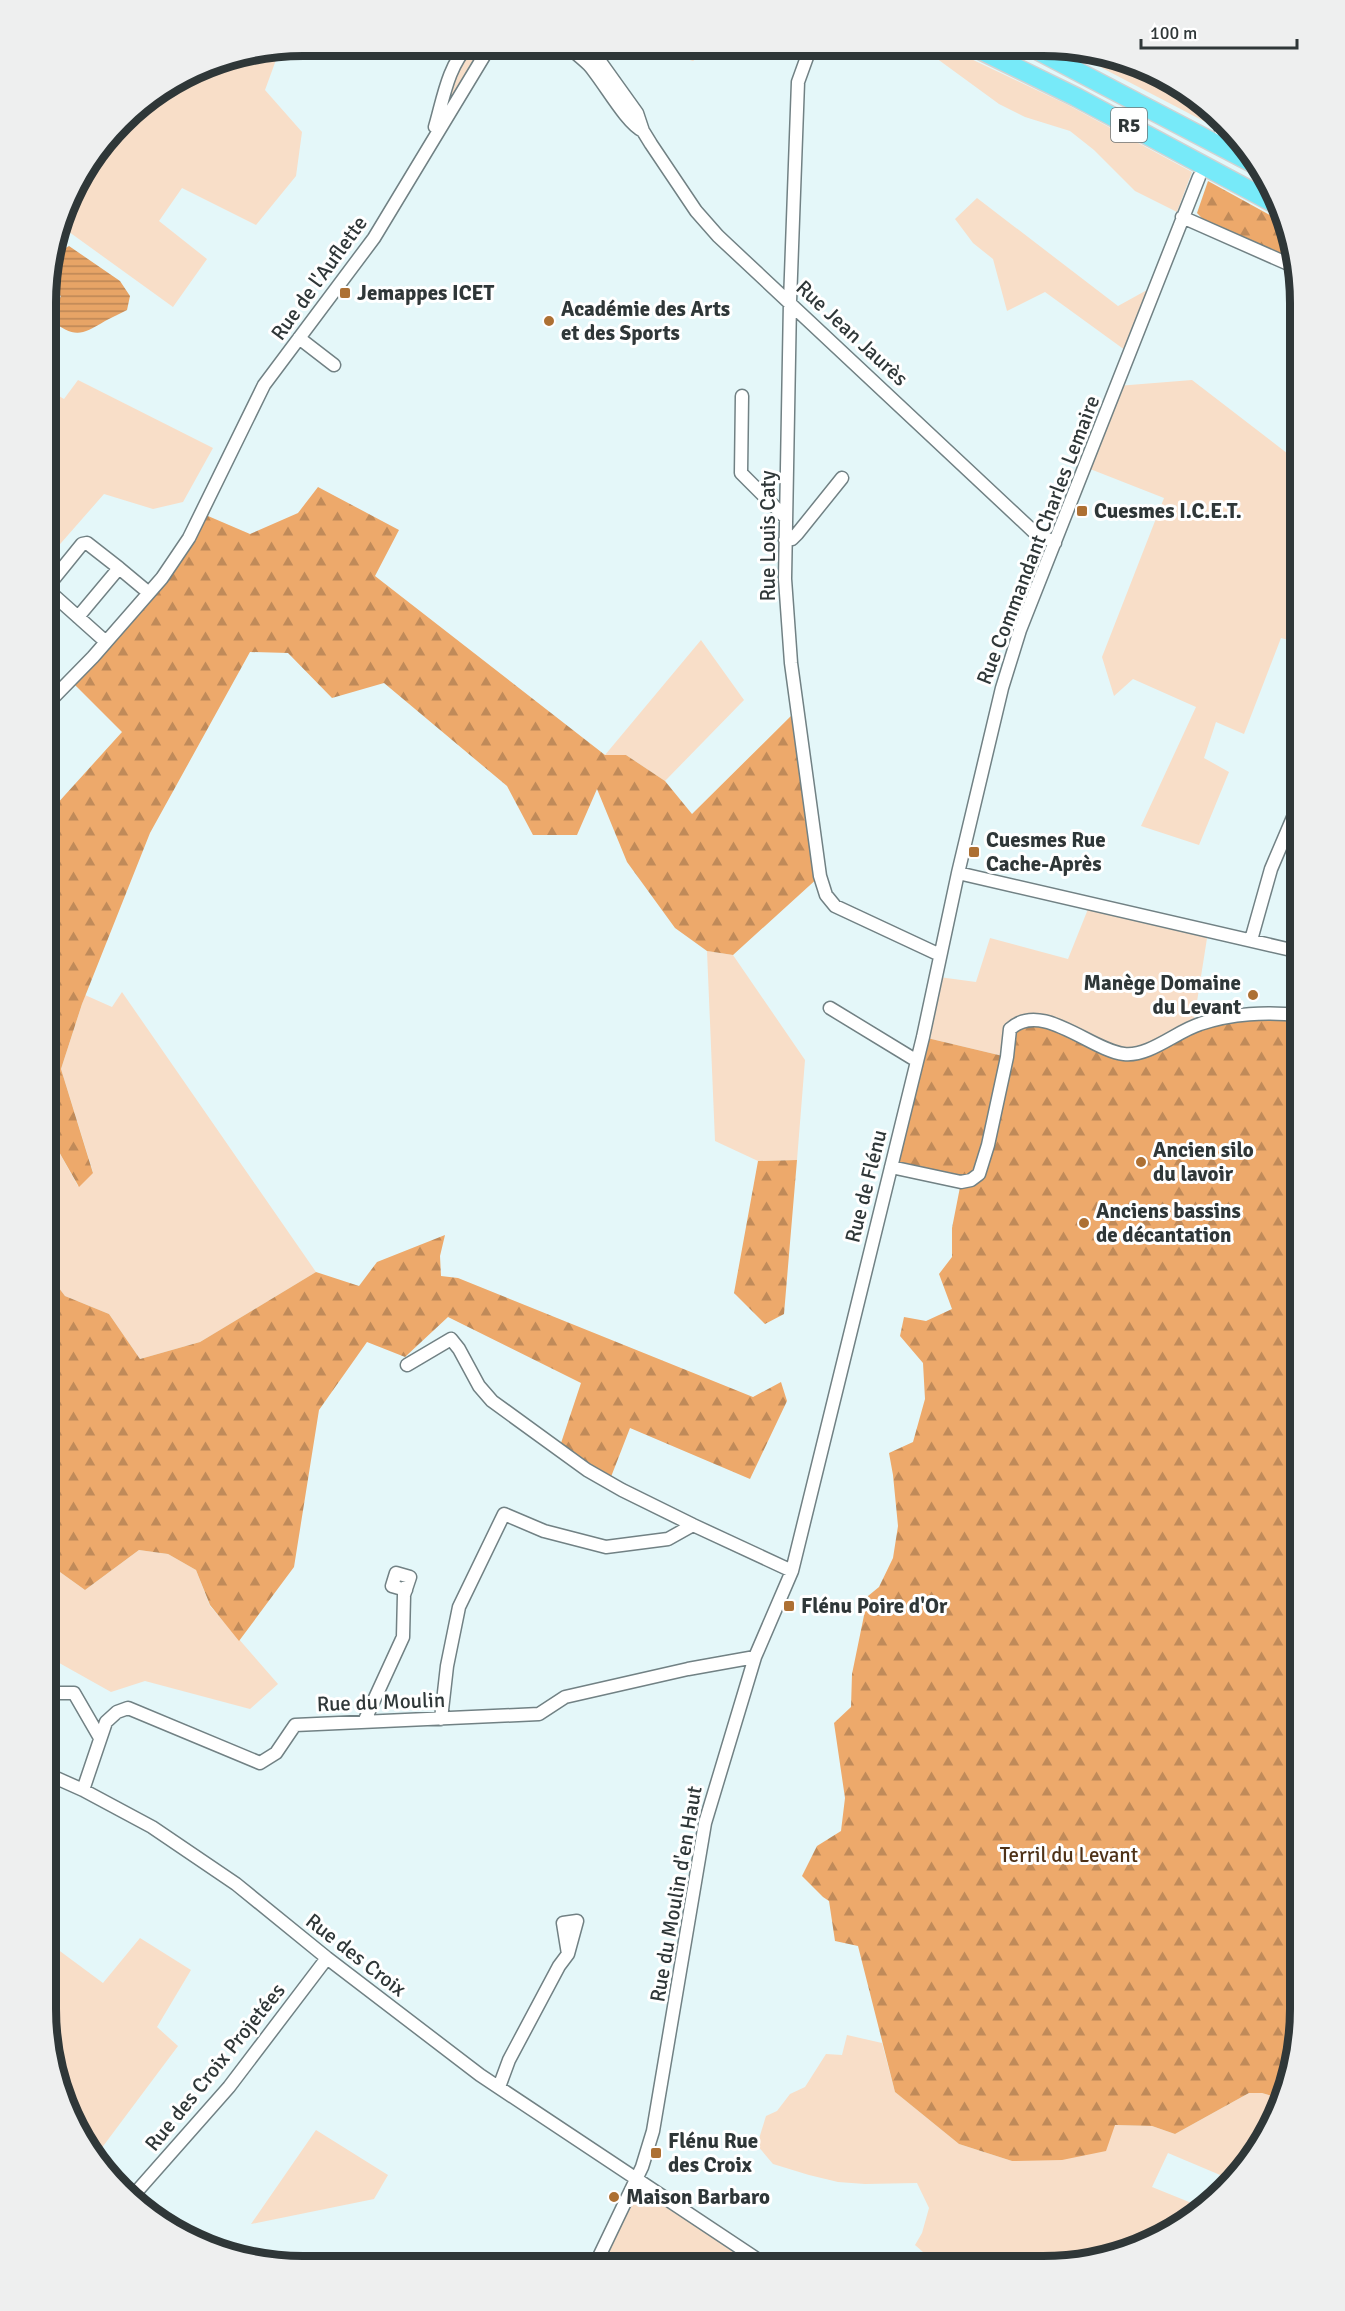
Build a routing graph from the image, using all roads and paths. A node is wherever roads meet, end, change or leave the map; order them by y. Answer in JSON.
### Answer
{"nodes":[{"id":1,"x":461,"y":56,"type":"edge"},
{"id":2,"x":484,"y":56,"type":"edge"},
{"id":3,"x":579,"y":56,"type":"edge"},
{"id":4,"x":596,"y":56,"type":"edge"},
{"id":5,"x":807,"y":56,"type":"edge"},
{"id":6,"x":992,"y":56,"type":"edge"},
{"id":7,"x":1048,"y":56,"type":"edge"},
{"id":8,"x":643,"y":131,"type":"junction"},
{"id":9,"x":430,"y":143,"type":"junction"},
{"id":10,"x":1241,"y":156,"type":"edge"},
{"id":11,"x":1199,"y":177,"type":"dead end"},
{"id":12,"x":1267,"y":200,"type":"edge"},
{"id":13,"x":1182,"y":217,"type":"junction"},
{"id":14,"x":1286,"y":263,"type":"edge"},
{"id":15,"x":790,"y":302,"type":"junction"},
{"id":16,"x":299,"y":338,"type":"junction"},
{"id":17,"x":334,"y":364,"type":"dead end"},
{"id":18,"x":742,"y":396,"type":"dead end"},
{"id":19,"x":842,"y":478,"type":"dead end"},
{"id":20,"x":785,"y":517,"type":"junction"},
{"id":21,"x":785,"y":540,"type":"junction"},
{"id":22,"x":1055,"y":543,"type":"junction"},
{"id":23,"x":119,"y":568,"type":"junction"},
{"id":24,"x":56,"y":575,"type":"edge"},
{"id":25,"x":149,"y":593,"type":"junction"},
{"id":26,"x":56,"y":597,"type":"edge"},
{"id":27,"x":78,"y":617,"type":"junction"},
{"id":28,"x":106,"y":642,"type":"junction"},
{"id":29,"x":56,"y":695,"type":"edge"},
{"id":30,"x":1290,"y":824,"type":"edge"},
{"id":31,"x":958,"y":873,"type":"junction"},
{"id":32,"x":853,"y":923,"type":"dead end"},
{"id":33,"x":909,"y":940,"type":"junction"},
{"id":34,"x":1251,"y":940,"type":"junction"},
{"id":35,"x":1290,"y":950,"type":"edge"},
{"id":36,"x":940,"y":955,"type":"junction"},
{"id":37,"x":830,"y":1008,"type":"dead end"},
{"id":38,"x":1290,"y":1015,"type":"edge"},
{"id":39,"x":917,"y":1060,"type":"junction"},
{"id":40,"x":891,"y":1167,"type":"junction"},
{"id":41,"x":853,"y":1321,"type":"joint"},
{"id":42,"x":407,"y":1365,"type":"dead end"},
{"id":43,"x":693,"y":1525,"type":"junction"},
{"id":44,"x":792,"y":1571,"type":"junction"},
{"id":45,"x":406,"y":1590,"type":"dead end"},
{"id":46,"x":755,"y":1657,"type":"junction"},
{"id":47,"x":56,"y":1692,"type":"edge"},
{"id":48,"x":441,"y":1719,"type":"junction"},
{"id":49,"x":364,"y":1722,"type":"junction"},
{"id":50,"x":100,"y":1738,"type":"junction"},
{"id":51,"x":56,"y":1778,"type":"edge"},
{"id":52,"x":83,"y":1790,"type":"junction"},
{"id":53,"x":568,"y":1954,"type":"dead end"},
{"id":54,"x":327,"y":1958,"type":"junction"},
{"id":55,"x":498,"y":2087,"type":"junction"},
{"id":56,"x":636,"y":2179,"type":"junction"},
{"id":57,"x":137,"y":2191,"type":"edge"},
{"id":58,"x":599,"y":2256,"type":"edge"},
{"id":59,"x":752,"y":2256,"type":"edge"}],
"edges":[{"from":1,"to":9,"type":"street"},
{"from":2,"to":9,"type":"street","name":"Rue de l'Auflette"},
{"from":3,"to":8,"type":"street","name":"Rue Jean Jaurès"},
{"from":4,"to":8,"type":"street","name":"Rue Jean Jaurès"},
{"from":5,"to":15,"type":"street","name":"Rue Louis Caty"},
{"from":6,"to":12,"type":"highway","number":"R5"},
{"from":7,"to":10,"type":"highway","number":"R5"},
{"from":8,"to":15,"type":"street","name":"Rue Jean Jaurès"},
{"from":9,"to":16,"type":"street","name":"Rue de l'Auflette"},
{"from":11,"to":13,"type":"street","name":"Rue Commandant Charles Lemaire"},
{"from":13,"to":14,"type":"street"},
{"from":13,"to":22,"type":"street","name":"Rue Commandant Charles Lemaire"},
{"from":15,"to":20,"type":"street","name":"Rue Louis Caty"},
{"from":15,"to":22,"type":"street","name":"Rue Jean Jaurès"},
{"from":16,"to":17,"type":"street"},
{"from":16,"to":25,"type":"street","name":"Rue de l'Auflette"},
{"from":18,"to":20,"type":"street"},
{"from":19,"to":21,"type":"street"},
{"from":20,"to":21,"type":"street","name":"Rue Louis Caty"},
{"from":21,"to":33,"type":"street","name":"Rue Louis Caty"},
{"from":22,"to":31,"type":"street","name":"Rue Commandant Charles Lemaire"},
{"from":23,"to":24,"type":"street"},
{"from":23,"to":25,"type":"street"},
{"from":23,"to":27,"type":"street"},
{"from":25,"to":28,"type":"street","name":"Rue de l'Auflette"},
{"from":26,"to":27,"type":"street"},
{"from":27,"to":28,"type":"street"},
{"from":28,"to":29,"type":"street","name":"Rue de l'Auflette"},
{"from":30,"to":34,"type":"street"},
{"from":31,"to":34,"type":"street"},
{"from":31,"to":36,"type":"street","name":"Rue Commandant Charles Lemaire"},
{"from":32,"to":33,"type":"street"},
{"from":33,"to":36,"type":"street","name":"Rue Louis Caty"},
{"from":34,"to":35,"type":"street"},
{"from":36,"to":39,"type":"street","name":"Rue de Flénu"},
{"from":37,"to":39,"type":"street"},
{"from":38,"to":40,"type":"street"},
{"from":39,"to":40,"type":"street","name":"Rue de Flénu"},
{"from":40,"to":41,"type":"street","name":"Rue de Flénu"},
{"from":41,"to":44,"type":"street","name":"Rue du Moulin d'en Haut"},
{"from":42,"to":43,"type":"street"},
{"from":43,"to":44,"type":"street"},
{"from":43,"to":48,"type":"street"},
{"from":44,"to":46,"type":"street","name":"Rue du Moulin d'en Haut"},
{"from":45,"to":49,"type":"street"},
{"from":46,"to":48,"type":"street","name":"Rue du Moulin"},
{"from":46,"to":56,"type":"street","name":"Rue du Moulin d'en Haut"},
{"from":47,"to":50,"type":"street"},
{"from":48,"to":49,"type":"street","name":"Rue du Moulin"},
{"from":49,"to":50,"type":"street","name":"Rue du Moulin"},
{"from":50,"to":52,"type":"street","name":"Rue du Moulin"},
{"from":51,"to":52,"type":"street","name":"Rue des Croix"},
{"from":52,"to":54,"type":"street","name":"Rue des Croix"},
{"from":53,"to":55,"type":"street"},
{"from":54,"to":55,"type":"street","name":"Rue des Croix"},
{"from":54,"to":57,"type":"street","name":"Rue des Croix Projetées"},
{"from":55,"to":56,"type":"street","name":"Rue des Croix"},
{"from":56,"to":58,"type":"street","name":"Rue du Moulin d'en Haut"},
{"from":56,"to":59,"type":"street","name":"Rue des Croix"}]}
